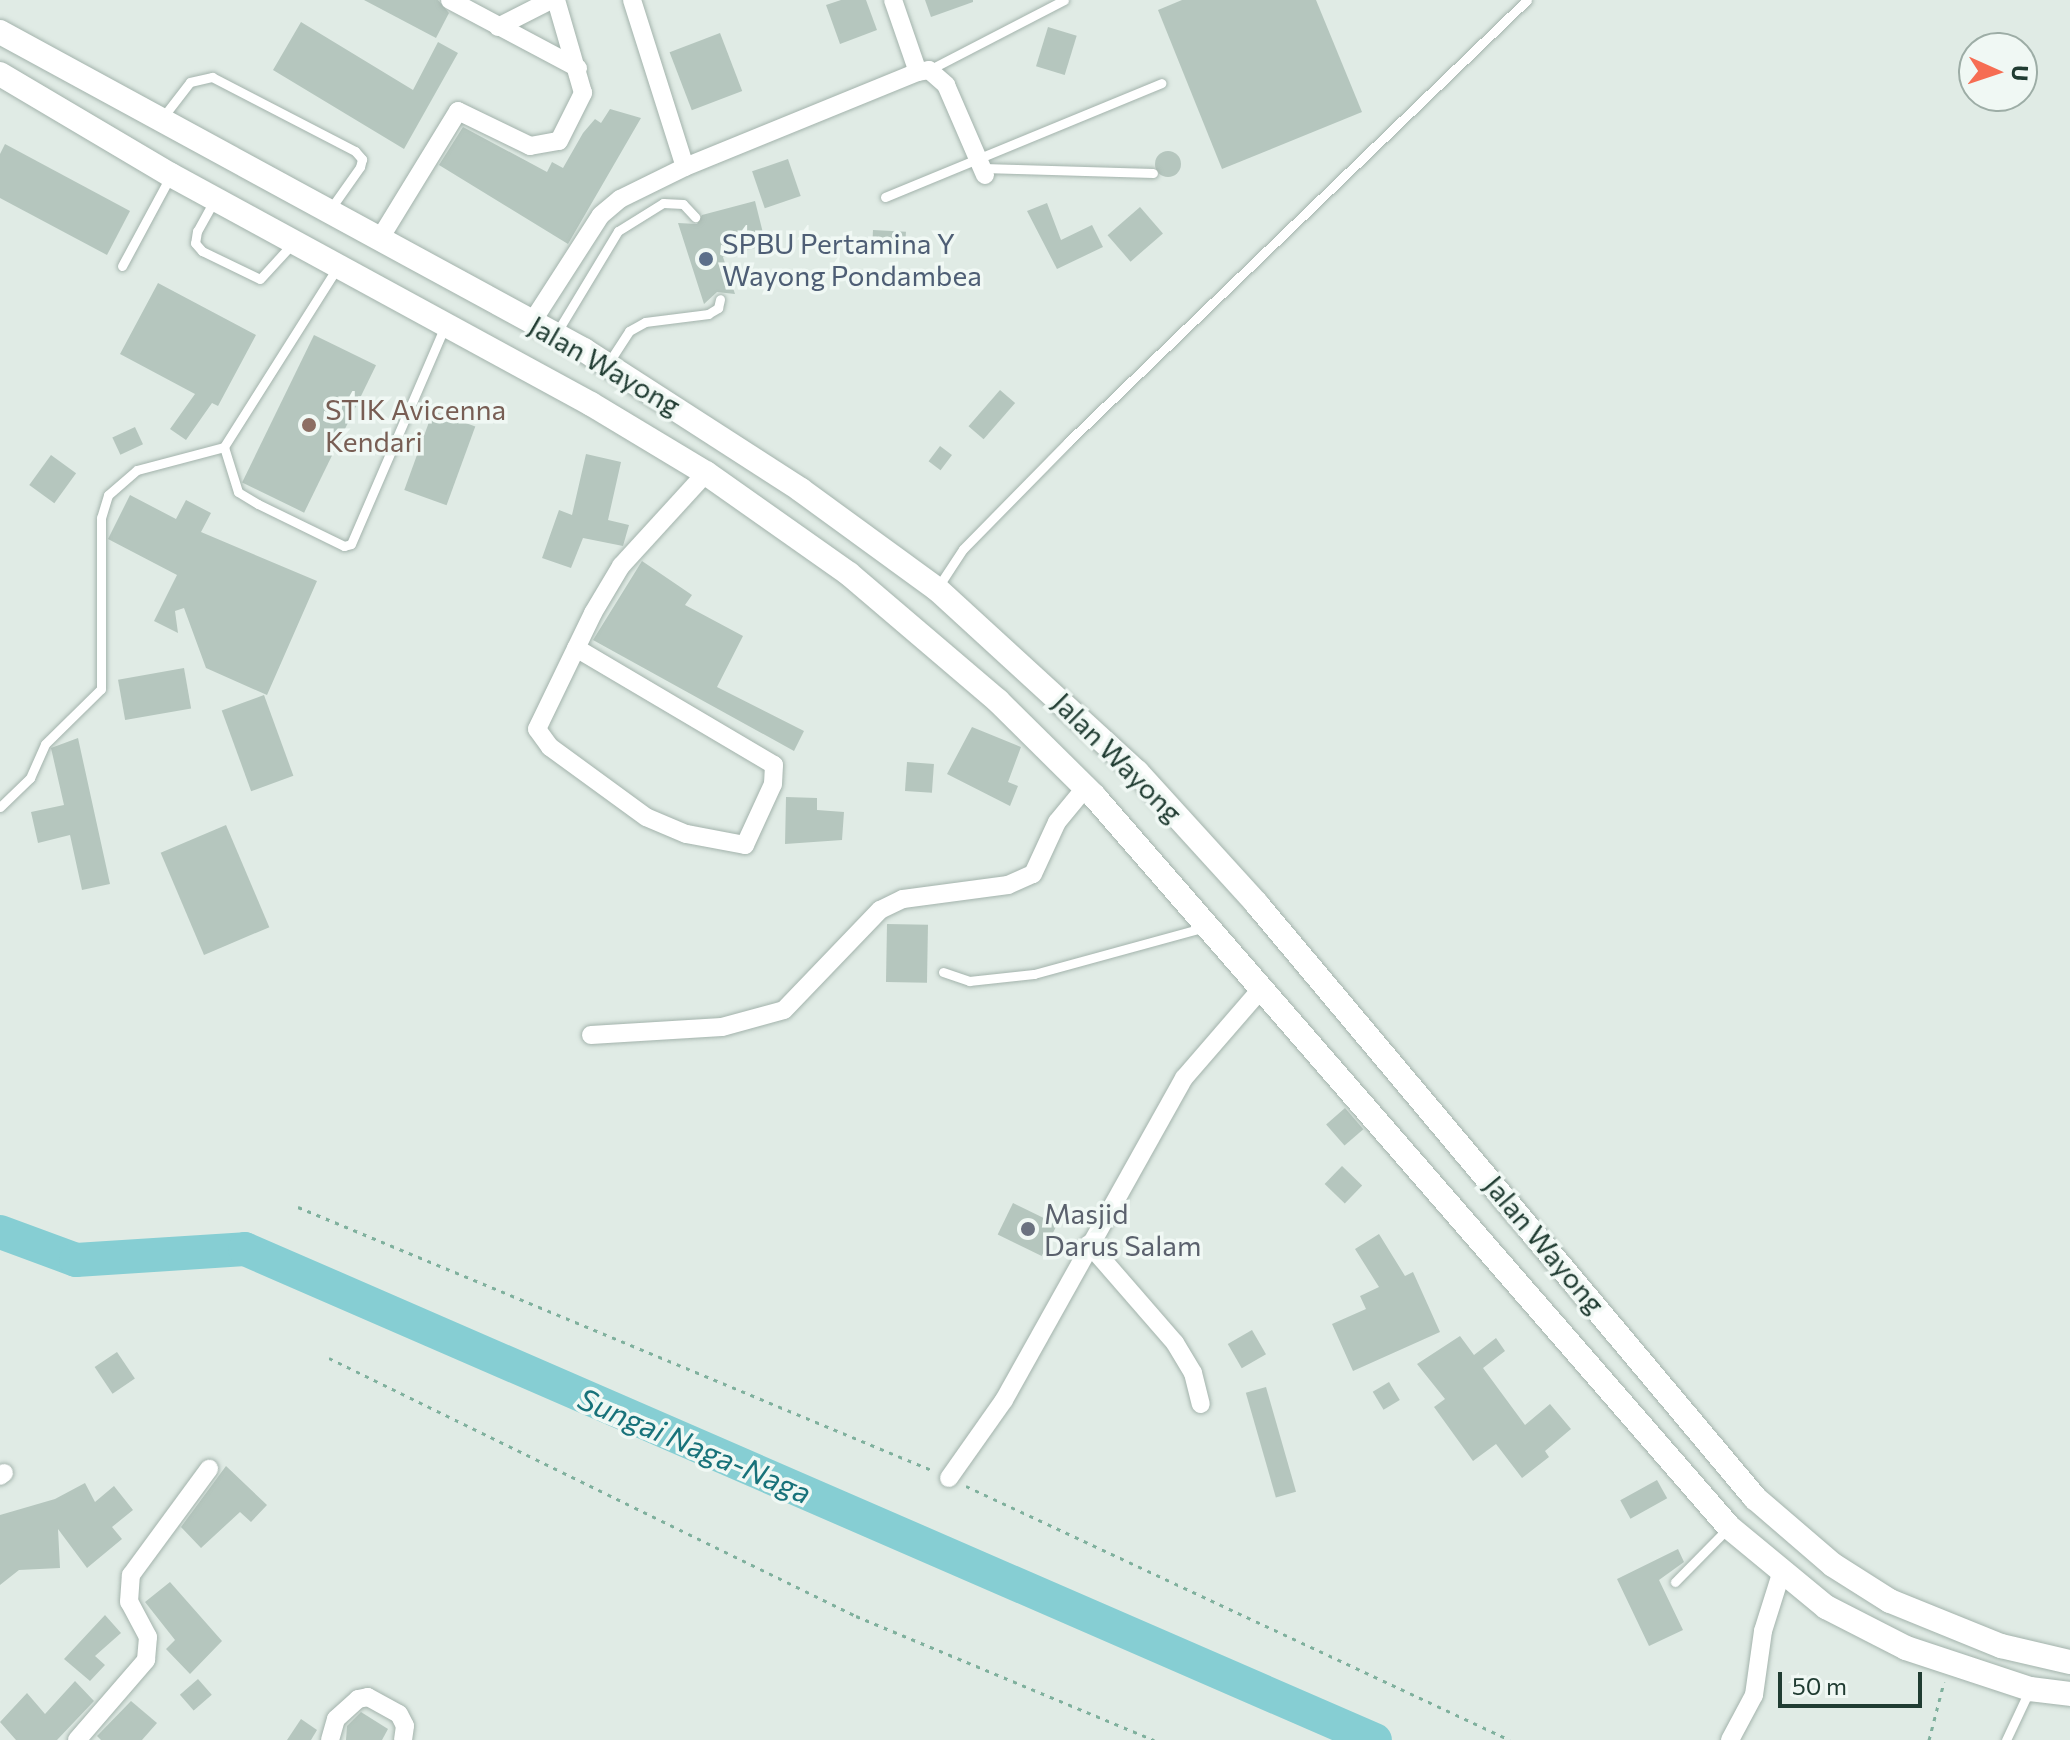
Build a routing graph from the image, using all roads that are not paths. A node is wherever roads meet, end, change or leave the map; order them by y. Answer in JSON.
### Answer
{"nodes":[{"id":1,"x":450,"y":0,"type":"edge"},
{"id":2,"x":553,"y":0,"type":"edge"},
{"id":3,"x":632,"y":0,"type":"edge"},
{"id":4,"x":893,"y":0,"type":"edge"},
{"id":5,"x":1064,"y":0,"type":"edge"},
{"id":6,"x":1527,"y":0,"type":"edge"},
{"id":7,"x":498,"y":27,"type":"junction"},
{"id":8,"x":0,"y":32,"type":"edge"},
{"id":9,"x":578,"y":68,"type":"junction"},
{"id":10,"x":923,"y":71,"type":"junction"},
{"id":11,"x":0,"y":74,"type":"edge"},
{"id":12,"x":1161,"y":83,"type":"dead end"},
{"id":13,"x":160,"y":120,"type":"junction"},
{"id":14,"x":982,"y":166,"type":"junction"},
{"id":15,"x":685,"y":167,"type":"junction"},
{"id":16,"x":1153,"y":173,"type":"dead end"},
{"id":17,"x":171,"y":175,"type":"junction"},
{"id":18,"x":885,"y":197,"type":"dead end"},
{"id":19,"x":215,"y":199,"type":"junction"},
{"id":20,"x":328,"y":212,"type":"junction"},
{"id":21,"x":695,"y":217,"type":"dead end"},
{"id":22,"x":379,"y":240,"type":"junction"},
{"id":23,"x":294,"y":242,"type":"junction"},
{"id":24,"x":340,"y":264,"type":"junction"},
{"id":25,"x":122,"y":266,"type":"dead end"},
{"id":26,"x":720,"y":299,"type":"dead end"},
{"id":27,"x":532,"y":322,"type":"junction"},
{"id":28,"x":444,"y":328,"type":"junction"},
{"id":29,"x":555,"y":335,"type":"junction"},
{"id":30,"x":607,"y":365,"type":"junction"},
{"id":31,"x":224,"y":447,"type":"junction"},
{"id":32,"x":706,"y":473,"type":"junction"},
{"id":33,"x":937,"y":589,"type":"junction"},
{"id":34,"x":576,"y":648,"type":"junction"},
{"id":35,"x":1027,"y":669,"type":"junction"},
{"id":36,"x":998,"y":701,"type":"junction"},
{"id":37,"x":1086,"y":787,"type":"junction"},
{"id":38,"x":0,"y":807,"type":"edge"},
{"id":39,"x":1209,"y":926,"type":"junction"},
{"id":40,"x":943,"y":972,"type":"dead end"},
{"id":41,"x":1262,"y":988,"type":"junction"},
{"id":42,"x":591,"y":1035,"type":"dead end"},
{"id":43,"x":1089,"y":1244,"type":"junction"},
{"id":44,"x":1201,"y":1404,"type":"dead end"},
{"id":45,"x":209,"y":1469,"type":"dead end"},
{"id":46,"x":949,"y":1478,"type":"road end"},
{"id":47,"x":1729,"y":1527,"type":"junction"},
{"id":48,"x":1781,"y":1574,"type":"junction"},
{"id":49,"x":1675,"y":1582,"type":"dead end"},
{"id":50,"x":2070,"y":1662,"type":"edge"},
{"id":51,"x":2030,"y":1689,"type":"junction"},
{"id":52,"x":2070,"y":1694,"type":"edge"},
{"id":53,"x":77,"y":1740,"type":"edge"},
{"id":54,"x":330,"y":1740,"type":"edge"},
{"id":55,"x":403,"y":1740,"type":"edge"},
{"id":56,"x":1730,"y":1740,"type":"edge"},
{"id":57,"x":2006,"y":1740,"type":"edge"}],
"edges":[{"from":1,"to":7,"type":"street"},
{"from":2,"to":7,"type":"street"},
{"from":2,"to":9,"type":"street"},
{"from":3,"to":15,"type":"street"},
{"from":4,"to":10,"type":"street"},
{"from":5,"to":10,"type":"lane"},
{"from":6,"to":33,"type":"lane"},
{"from":7,"to":9,"type":"street"},
{"from":8,"to":13,"type":"main road","name":"Jalan Wayong"},
{"from":9,"to":22,"type":"street"},
{"from":10,"to":14,"type":"street"},
{"from":10,"to":15,"type":"street"},
{"from":11,"to":17,"type":"main road","name":"Jalan Wayong"},
{"from":12,"to":14,"type":"lane"},
{"from":13,"to":20,"type":"main road","name":"Jalan Wayong"},
{"from":13,"to":20,"type":"lane"},
{"from":14,"to":16,"type":"lane"},
{"from":14,"to":18,"type":"lane"},
{"from":15,"to":27,"type":"street"},
{"from":17,"to":19,"type":"main road","name":"Jalan Wayong"},
{"from":17,"to":25,"type":"lane"},
{"from":19,"to":23,"type":"main road","name":"Jalan Wayong"},
{"from":19,"to":23,"type":"lane"},
{"from":20,"to":22,"type":"main road","name":"Jalan Wayong"},
{"from":21,"to":29,"type":"lane"},
{"from":22,"to":27,"type":"main road","name":"Jalan Wayong"},
{"from":23,"to":24,"type":"main road","name":"Jalan Wayong"},
{"from":24,"to":28,"type":"main road","name":"Jalan Wayong"},
{"from":24,"to":31,"type":"lane"},
{"from":26,"to":30,"type":"lane"},
{"from":27,"to":29,"type":"main road","name":"Jalan Wayong"},
{"from":28,"to":31,"type":"lane"},
{"from":28,"to":32,"type":"main road","name":"Jalan Wayong"},
{"from":29,"to":30,"type":"main road","name":"Jalan Wayong"},
{"from":30,"to":33,"type":"main road","name":"Jalan Wayong"},
{"from":31,"to":38,"type":"lane"},
{"from":32,"to":34,"type":"street"},
{"from":32,"to":36,"type":"main road","name":"Jalan Wayong"},
{"from":33,"to":35,"type":"main road","name":"Jalan Wayong"},
{"from":34,"to":34,"type":"street"},
{"from":35,"to":36,"type":"main road"},
{"from":35,"to":50,"type":"main road","name":"Jalan Wayong"},
{"from":36,"to":37,"type":"main road","name":"Jalan Wayong"},
{"from":37,"to":39,"type":"main road","name":"Jalan Wayong"},
{"from":37,"to":42,"type":"street"},
{"from":39,"to":40,"type":"lane"},
{"from":39,"to":41,"type":"main road","name":"Jalan Wayong"},
{"from":41,"to":43,"type":"street"},
{"from":41,"to":47,"type":"main road","name":"Jalan Wayong"},
{"from":43,"to":44,"type":"street"},
{"from":43,"to":46,"type":"street"},
{"from":45,"to":53,"type":"street"},
{"from":47,"to":48,"type":"main road","name":"Jalan Wayong"},
{"from":47,"to":49,"type":"lane"},
{"from":48,"to":51,"type":"main road","name":"Jalan Wayong"},
{"from":48,"to":56,"type":"street"},
{"from":51,"to":52,"type":"main road","name":"Jalan Wayong"},
{"from":51,"to":57,"type":"lane"},
{"from":54,"to":55,"type":"street"}]}
